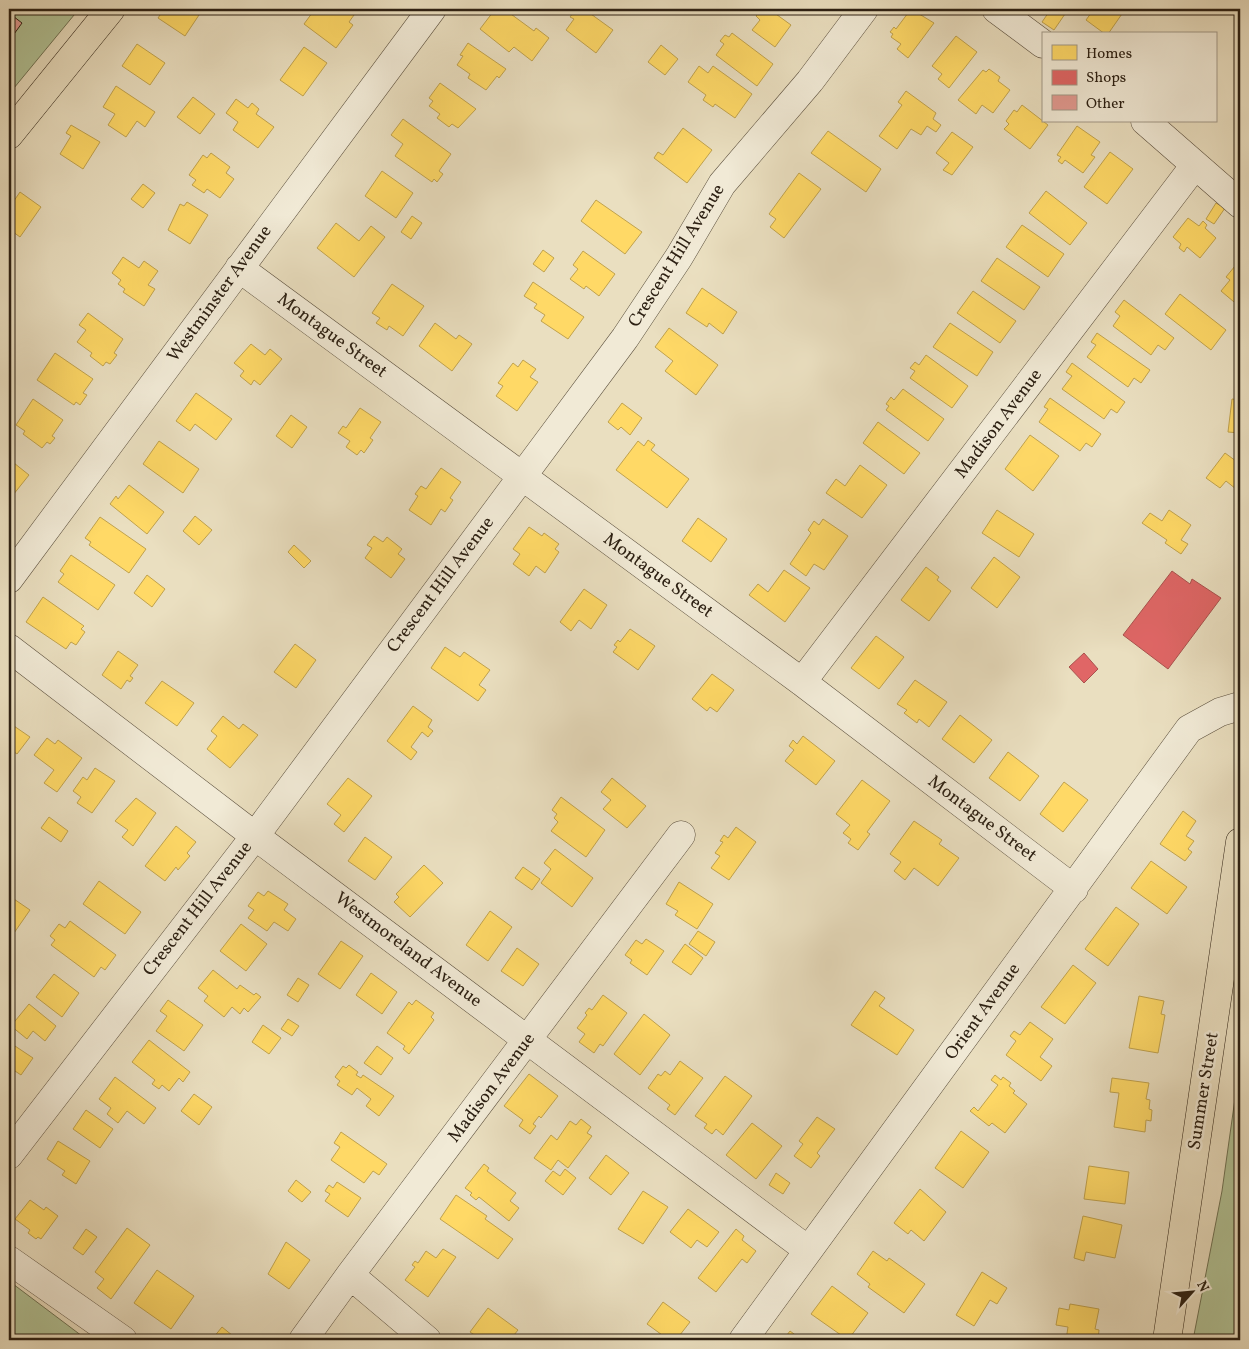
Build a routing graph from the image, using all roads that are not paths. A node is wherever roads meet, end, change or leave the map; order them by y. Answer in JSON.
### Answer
{"nodes":[{"id":1,"x":111,"y":9,"type":"edge"},
{"id":2,"x":432,"y":9,"type":"edge"},
{"id":3,"x":864,"y":9,"type":"edge"},
{"id":4,"x":996,"y":9,"type":"edge"},
{"id":5,"x":1042,"y":43,"type":"edge"},
{"id":6,"x":1146,"y":122,"type":"edge"},
{"id":7,"x":9,"y":135,"type":"edge"},
{"id":8,"x":1195,"y":165,"type":"junction"},
{"id":9,"x":1240,"y":204,"type":"edge"},
{"id":10,"x":239,"y":268,"type":"junction"},
{"id":11,"x":522,"y":476,"type":"junction"},
{"id":12,"x":9,"y":579,"type":"edge"},
{"id":13,"x":9,"y":648,"type":"edge"},
{"id":14,"x":802,"y":682,"type":"junction"},
{"id":15,"x":1240,"y":706,"type":"edge"},
{"id":16,"x":681,"y":835,"type":"dead end"},
{"id":17,"x":255,"y":836,"type":"junction"},
{"id":18,"x":1240,"y":842,"type":"edge"},
{"id":19,"x":1074,"y":889,"type":"junction"},
{"id":20,"x":528,"y":1040,"type":"junction"},
{"id":21,"x":9,"y":1155,"type":"edge"},
{"id":22,"x":808,"y":1250,"type":"junction"},
{"id":23,"x":9,"y":1260,"type":"edge"},
{"id":24,"x":350,"y":1275,"type":"junction"},
{"id":25,"x":123,"y":1340,"type":"edge"},
{"id":26,"x":304,"y":1340,"type":"edge"},
{"id":27,"x":427,"y":1340,"type":"edge"},
{"id":28,"x":742,"y":1340,"type":"edge"},
{"id":29,"x":1167,"y":1340,"type":"edge"}],
"edges":[{"from":1,"to":7,"type":"main road"},
{"from":2,"to":10,"type":"street","name":"Westminster Avenue"},
{"from":3,"to":11,"type":"street","name":"Crescent Hill Avenue"},
{"from":4,"to":5,"type":"street"},
{"from":6,"to":8,"type":"street"},
{"from":8,"to":9,"type":"street"},
{"from":8,"to":14,"type":"street","name":"Madison Avenue"},
{"from":10,"to":11,"type":"street","name":"Montague Street"},
{"from":10,"to":12,"type":"street","name":"Westminster Avenue"},
{"from":11,"to":14,"type":"street","name":"Montague Street"},
{"from":11,"to":17,"type":"street","name":"Crescent Hill Avenue"},
{"from":13,"to":17,"type":"street","name":"Westmoreland Avenue"},
{"from":14,"to":19,"type":"street","name":"Montague Street"},
{"from":15,"to":19,"type":"street","name":"Orient Avenue"},
{"from":16,"to":20,"type":"street","name":"Madison Avenue"},
{"from":17,"to":20,"type":"street","name":"Westmoreland Avenue"},
{"from":17,"to":21,"type":"street","name":"Crescent Hill Avenue"},
{"from":18,"to":29,"type":"main road","name":"Summer Street"},
{"from":19,"to":22,"type":"street","name":"Orient Avenue"},
{"from":20,"to":22,"type":"street","name":"Westmoreland Avenue"},
{"from":20,"to":24,"type":"street","name":"Madison Avenue"},
{"from":22,"to":28,"type":"street","name":"Orient Avenue"},
{"from":23,"to":25,"type":"street"},
{"from":24,"to":26,"type":"street","name":"Madison Avenue"},
{"from":24,"to":27,"type":"street"}]}
